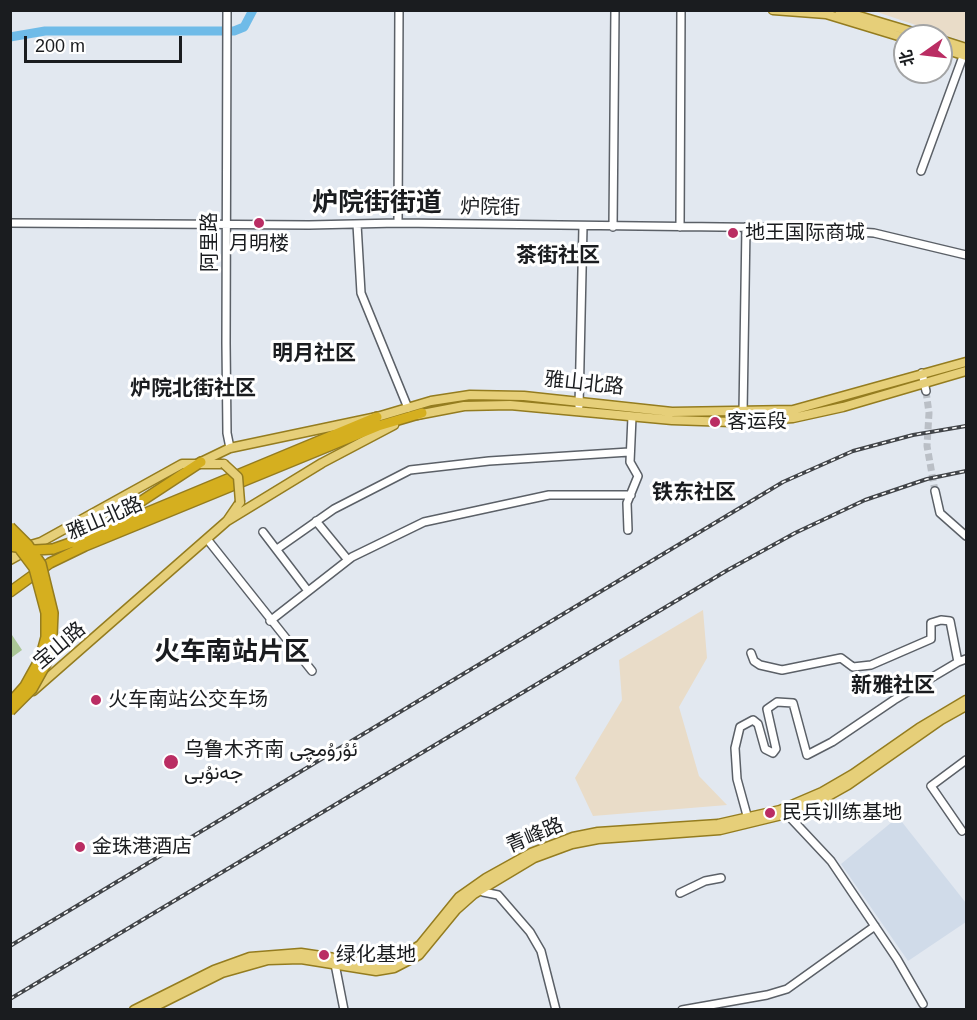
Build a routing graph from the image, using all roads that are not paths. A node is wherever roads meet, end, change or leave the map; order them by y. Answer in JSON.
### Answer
{"nodes":[{"id":1,"x":227,"y":10,"type":"edge"},
{"id":2,"x":399,"y":10,"type":"edge"},
{"id":3,"x":615,"y":10,"type":"edge"},
{"id":4,"x":681,"y":10,"type":"edge"},
{"id":5,"x":773,"y":10,"type":"edge"},
{"id":6,"x":839,"y":10,"type":"edge"},
{"id":7,"x":893,"y":26,"type":"edge"},
{"id":8,"x":893,"y":34,"type":"edge"},
{"id":9,"x":965,"y":52,"type":"edge"},
{"id":10,"x":921,"y":171,"type":"dead end"},
{"id":11,"x":10,"y":223,"type":"edge"},
{"id":12,"x":398,"y":223,"type":"junction"},
{"id":13,"x":357,"y":224,"type":"junction"},
{"id":14,"x":226,"y":225,"type":"junction"},
{"id":15,"x":583,"y":226,"type":"junction"},
{"id":16,"x":613,"y":227,"type":"junction"},
{"id":17,"x":680,"y":227,"type":"junction"},
{"id":18,"x":746,"y":227,"type":"junction"},
{"id":19,"x":966,"y":255,"type":"edge"},
{"id":20,"x":966,"y":362,"type":"edge"},
{"id":21,"x":966,"y":371,"type":"edge"},
{"id":22,"x":922,"y":373,"type":"junction"},
{"id":23,"x":925,"y":387,"type":"junction"},
{"id":24,"x":579,"y":407,"type":"junction"},
{"id":25,"x":408,"y":408,"type":"junction"},
{"id":26,"x":422,"y":413,"type":"junction"},
{"id":27,"x":743,"y":413,"type":"junction"},
{"id":28,"x":377,"y":417,"type":"junction"},
{"id":29,"x":632,"y":417,"type":"junction"},
{"id":30,"x":230,"y":448,"type":"junction"},
{"id":31,"x":629,"y":452,"type":"junction"},
{"id":32,"x":201,"y":462,"type":"junction"},
{"id":33,"x":935,"y":491,"type":"tunnel mouth"},
{"id":34,"x":631,"y":495,"type":"junction"},
{"id":35,"x":227,"y":521,"type":"junction"},
{"id":36,"x":316,"y":521,"type":"junction"},
{"id":37,"x":10,"y":527,"type":"edge"},
{"id":38,"x":628,"y":530,"type":"dead end"},
{"id":39,"x":263,"y":532,"type":"dead end"},
{"id":40,"x":10,"y":536,"type":"edge"},
{"id":41,"x":966,"y":536,"type":"edge"},
{"id":42,"x":207,"y":539,"type":"junction"},
{"id":43,"x":81,"y":540,"type":"junction"},
{"id":44,"x":41,"y":542,"type":"junction"},
{"id":45,"x":10,"y":546,"type":"edge"},
{"id":46,"x":277,"y":549,"type":"junction"},
{"id":47,"x":10,"y":551,"type":"edge"},
{"id":48,"x":10,"y":560,"type":"edge"},
{"id":49,"x":348,"y":560,"type":"junction"},
{"id":50,"x":308,"y":591,"type":"junction"},
{"id":51,"x":10,"y":592,"type":"edge"},
{"id":52,"x":270,"y":621,"type":"junction"},
{"id":53,"x":751,"y":653,"type":"dead end"},
{"id":54,"x":966,"y":659,"type":"edge"},
{"id":55,"x":958,"y":662,"type":"junction"},
{"id":56,"x":312,"y":671,"type":"dead end"},
{"id":57,"x":966,"y":700,"type":"edge"},
{"id":58,"x":10,"y":703,"type":"edge"},
{"id":59,"x":966,"y":706,"type":"edge"},
{"id":60,"x":10,"y":709,"type":"edge"},
{"id":61,"x":966,"y":760,"type":"edge"},
{"id":62,"x":785,"y":812,"type":"junction"},
{"id":63,"x":748,"y":819,"type":"junction"},
{"id":64,"x":962,"y":831,"type":"dead end"},
{"id":65,"x":721,"y":878,"type":"dead end"},
{"id":66,"x":479,"y":886,"type":"junction"},
{"id":67,"x":680,"y":893,"type":"dead end"},
{"id":68,"x":875,"y":926,"type":"junction"},
{"id":69,"x":335,"y":964,"type":"junction"},
{"id":70,"x":923,"y":1004,"type":"dead end"},
{"id":71,"x":134,"y":1010,"type":"edge"},
{"id":72,"x":148,"y":1010,"type":"edge"},
{"id":73,"x":345,"y":1010,"type":"edge"},
{"id":74,"x":556,"y":1010,"type":"edge"},
{"id":75,"x":682,"y":1010,"type":"edge"}],
"edges":[{"from":1,"to":14,"type":"street","name":"阿里路"},
{"from":2,"to":12,"type":"street"},
{"from":3,"to":16,"type":"street"},
{"from":4,"to":17,"type":"street"},
{"from":5,"to":8,"type":"main road"},
{"from":6,"to":7,"type":"main road"},
{"from":9,"to":10,"type":"street"},
{"from":11,"to":14,"type":"street","name":"炉院街"},
{"from":12,"to":13,"type":"street","name":"炉院街"},
{"from":12,"to":15,"type":"street","name":"炉院街"},
{"from":13,"to":14,"type":"street","name":"炉院街"},
{"from":13,"to":25,"type":"street"},
{"from":14,"to":30,"type":"street","name":"阿里路"},
{"from":15,"to":16,"type":"street","name":"炉院街"},
{"from":15,"to":24,"type":"street"},
{"from":16,"to":17,"type":"street","name":"炉院街"},
{"from":17,"to":18,"type":"street","name":"炉院街"},
{"from":18,"to":19,"type":"street","name":"炉院街"},
{"from":18,"to":27,"type":"street"},
{"from":20,"to":22,"type":"main road","name":"雅山北路"},
{"from":21,"to":23,"type":"main road","name":"雅山北路"},
{"from":22,"to":23,"type":"street"},
{"from":22,"to":27,"type":"main road","name":"雅山北路"},
{"from":23,"to":29,"type":"main road","name":"雅山北路"},
{"from":24,"to":25,"type":"main road","name":"雅山北路"},
{"from":24,"to":26,"type":"main road","name":"雅山北路"},
{"from":24,"to":27,"type":"main road","name":"雅山北路"},
{"from":24,"to":29,"type":"main road","name":"雅山北路"},
{"from":25,"to":28,"type":"main road","name":"雅山北路"},
{"from":26,"to":35,"type":"main road","name":"雅山北路"},
{"from":26,"to":51,"type":"highway","name":"雅山北路"},
{"from":28,"to":30,"type":"main road","name":"雅山北路"},
{"from":28,"to":43,"type":"highway"},
{"from":29,"to":31,"type":"street"},
{"from":30,"to":32,"type":"main road","name":"雅山北路"},
{"from":31,"to":34,"type":"street"},
{"from":31,"to":36,"type":"street"},
{"from":32,"to":35,"type":"main road","bridge":true},
{"from":32,"to":43,"type":"highway"},
{"from":32,"to":44,"type":"main road"},
{"from":33,"to":41,"type":"street"},
{"from":34,"to":38,"type":"street"},
{"from":34,"to":49,"type":"street"},
{"from":35,"to":42,"type":"main road","name":"宝山路"},
{"from":36,"to":46,"type":"street"},
{"from":36,"to":49,"type":"street"},
{"from":37,"to":60,"type":"highway","bridge":true},
{"from":39,"to":46,"type":"street"},
{"from":40,"to":58,"type":"highway","bridge":true},
{"from":42,"to":52,"type":"street"},
{"from":42,"to":60,"type":"main road","name":"宝山路"},
{"from":43,"to":45,"type":"highway","bridge":true},
{"from":44,"to":47,"type":"main road"},
{"from":44,"to":48,"type":"main road"},
{"from":46,"to":50,"type":"street"},
{"from":49,"to":50,"type":"street"},
{"from":50,"to":52,"type":"street"},
{"from":52,"to":56,"type":"street"},
{"from":53,"to":55,"type":"street"},
{"from":54,"to":55,"type":"street"},
{"from":55,"to":63,"type":"street"},
{"from":57,"to":62,"type":"main road","name":"青峰路"},
{"from":59,"to":62,"type":"main road","name":"青峰路"},
{"from":61,"to":64,"type":"street"},
{"from":62,"to":63,"type":"main road","name":"青峰路"},
{"from":62,"to":66,"type":"main road","name":"青峰路"},
{"from":62,"to":68,"type":"street"},
{"from":63,"to":66,"type":"main road","name":"青峰路"},
{"from":65,"to":67,"type":"street"},
{"from":66,"to":69,"type":"main road","name":"青峰路"},
{"from":66,"to":71,"type":"main road","name":"青峰路"},
{"from":66,"to":74,"type":"street"},
{"from":68,"to":70,"type":"street"},
{"from":68,"to":75,"type":"street"},
{"from":69,"to":72,"type":"main road","name":"青峰路"},
{"from":69,"to":73,"type":"street"}]}
